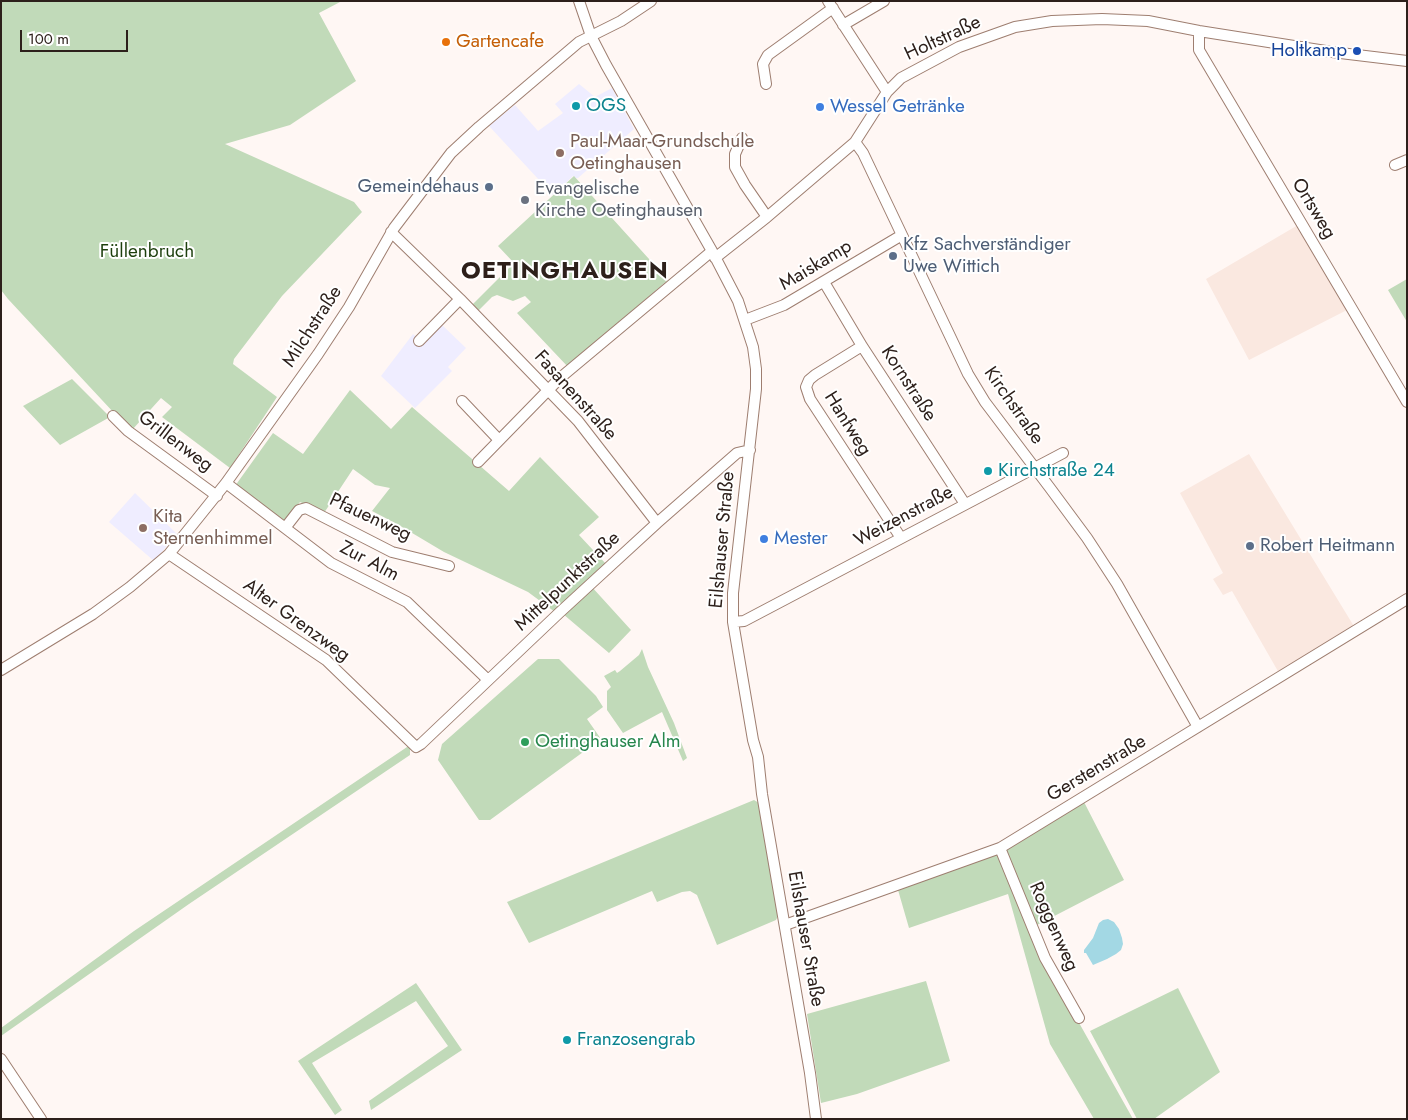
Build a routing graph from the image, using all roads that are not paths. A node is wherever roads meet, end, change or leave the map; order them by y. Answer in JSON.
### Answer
{"nodes":[{"id":1,"x":579,"y":1,"type":"edge"},
{"id":2,"x":651,"y":1,"type":"edge"},
{"id":3,"x":884,"y":1,"type":"edge"},
{"id":4,"x":830,"y":5,"type":"edge"},
{"id":5,"x":843,"y":25,"type":"junction"},
{"id":6,"x":1200,"y":31,"type":"junction"},
{"id":7,"x":591,"y":36,"type":"junction"},
{"id":8,"x":1407,"y":61,"type":"edge"},
{"id":9,"x":766,"y":84,"type":"dead end"},
{"id":10,"x":886,"y":92,"type":"junction"},
{"id":11,"x":742,"y":138,"type":"dead end"},
{"id":12,"x":855,"y":142,"type":"junction"},
{"id":13,"x":1407,"y":160,"type":"edge"},
{"id":14,"x":1395,"y":165,"type":"dead end"},
{"id":15,"x":767,"y":217,"type":"junction"},
{"id":16,"x":391,"y":232,"type":"junction"},
{"id":17,"x":902,"y":235,"type":"junction"},
{"id":18,"x":713,"y":255,"type":"junction"},
{"id":19,"x":824,"y":282,"type":"junction"},
{"id":20,"x":460,"y":299,"type":"junction"},
{"id":21,"x":745,"y":320,"type":"junction"},
{"id":22,"x":419,"y":342,"type":"dead end"},
{"id":23,"x":862,"y":346,"type":"junction"},
{"id":24,"x":549,"y":390,"type":"junction"},
{"id":25,"x":462,"y":401,"type":"dead end"},
{"id":26,"x":1407,"y":402,"type":"edge"},
{"id":27,"x":113,"y":416,"type":"dead end"},
{"id":28,"x":499,"y":440,"type":"junction"},
{"id":29,"x":750,"y":450,"type":"junction"},
{"id":30,"x":1063,"y":453,"type":"dead end"},
{"id":31,"x":478,"y":462,"type":"dead end"},
{"id":32,"x":1034,"y":467,"type":"junction"},
{"id":33,"x":226,"y":483,"type":"junction"},
{"id":34,"x":217,"y":496,"type":"junction"},
{"id":35,"x":965,"y":504,"type":"junction"},
{"id":36,"x":657,"y":523,"type":"junction"},
{"id":37,"x":285,"y":528,"type":"junction"},
{"id":38,"x":901,"y":538,"type":"junction"},
{"id":39,"x":168,"y":554,"type":"junction"},
{"id":40,"x":450,"y":566,"type":"dead end"},
{"id":41,"x":1407,"y":600,"type":"edge"},
{"id":42,"x":734,"y":622,"type":"junction"},
{"id":43,"x":1,"y":670,"type":"edge"},
{"id":44,"x":488,"y":680,"type":"junction"},
{"id":45,"x":1198,"y":727,"type":"junction"},
{"id":46,"x":416,"y":747,"type":"joint"},
{"id":47,"x":1000,"y":848,"type":"junction"},
{"id":48,"x":784,"y":925,"type":"junction"},
{"id":49,"x":1079,"y":1018,"type":"dead end"},
{"id":50,"x":1,"y":1059,"type":"edge"},
{"id":51,"x":41,"y":1119,"type":"edge"},
{"id":52,"x":816,"y":1119,"type":"edge"}],
"edges":[{"from":1,"to":7,"type":"street","name":"Eilshauser Straße"},
{"from":2,"to":7,"type":"street","name":"Milchstraße"},
{"from":3,"to":5,"type":"street"},
{"from":4,"to":5,"type":"street"},
{"from":4,"to":9,"type":"street"},
{"from":5,"to":10,"type":"street"},
{"from":6,"to":8,"type":"street","name":"Holtstraße"},
{"from":6,"to":10,"type":"street","name":"Holtstraße"},
{"from":6,"to":26,"type":"street","name":"Ortsweg"},
{"from":7,"to":16,"type":"street","name":"Milchstraße"},
{"from":7,"to":18,"type":"street","name":"Eilshauser Straße"},
{"from":10,"to":12,"type":"street","name":"Holtstraße"},
{"from":11,"to":15,"type":"street"},
{"from":12,"to":15,"type":"street","name":"Holtstraße"},
{"from":12,"to":17,"type":"street","name":"Kirchstraße"},
{"from":13,"to":14,"type":"street"},
{"from":15,"to":18,"type":"street","name":"Holtstraße"},
{"from":16,"to":20,"type":"street","name":"Fasanenstraße"},
{"from":16,"to":33,"type":"street","name":"Milchstraße"},
{"from":17,"to":19,"type":"street","name":"Maiskamp"},
{"from":17,"to":32,"type":"street","name":"Kirchstraße"},
{"from":18,"to":21,"type":"street","name":"Eilshauser Straße"},
{"from":18,"to":24,"type":"street","name":"Holtstraße"},
{"from":19,"to":21,"type":"street","name":"Maiskamp"},
{"from":19,"to":23,"type":"street","name":"Kornstraße"},
{"from":20,"to":22,"type":"street"},
{"from":20,"to":24,"type":"street","name":"Fasanenstraße"},
{"from":21,"to":29,"type":"street","name":"Eilshauser Straße"},
{"from":23,"to":35,"type":"street","name":"Kornstraße"},
{"from":23,"to":38,"type":"street","name":"Hanfweg"},
{"from":24,"to":28,"type":"street","name":"Holtstraße"},
{"from":24,"to":36,"type":"street","name":"Fasanenstraße"},
{"from":25,"to":28,"type":"street"},
{"from":27,"to":34,"type":"street","name":"Grillenweg"},
{"from":28,"to":31,"type":"street","name":"Holtstraße"},
{"from":29,"to":36,"type":"street","name":"Mittelpunktstraße"},
{"from":29,"to":42,"type":"street","name":"Eilshauser Straße"},
{"from":30,"to":32,"type":"street","name":"Weizenstraße"},
{"from":32,"to":35,"type":"street","name":"Weizenstraße"},
{"from":32,"to":45,"type":"street","name":"Kirchstraße"},
{"from":33,"to":34,"type":"street","name":"Milchstraße"},
{"from":33,"to":37,"type":"street","name":"Zur Alm"},
{"from":34,"to":39,"type":"street","name":"Milchstraße"},
{"from":35,"to":38,"type":"street","name":"Weizenstraße"},
{"from":36,"to":44,"type":"street","name":"Mittelpunktstraße"},
{"from":37,"to":40,"type":"street","name":"Pfauenweg"},
{"from":37,"to":44,"type":"street","name":"Zur Alm"},
{"from":38,"to":42,"type":"street","name":"Weizenstraße"},
{"from":39,"to":43,"type":"street","name":"Milchstraße"},
{"from":39,"to":46,"type":"street","name":"Alter Grenzweg"},
{"from":41,"to":45,"type":"street","name":"Gerstenstraße"},
{"from":42,"to":48,"type":"street","name":"Eilshauser Straße"},
{"from":44,"to":46,"type":"street","name":"Mittelpunktstraße"},
{"from":45,"to":47,"type":"street","name":"Gerstenstraße"},
{"from":47,"to":48,"type":"street","name":"Gerstenstraße"},
{"from":47,"to":49,"type":"street","name":"Roggenweg"},
{"from":48,"to":52,"type":"street","name":"Eilshauser Straße"},
{"from":50,"to":51,"type":"street"}]}
